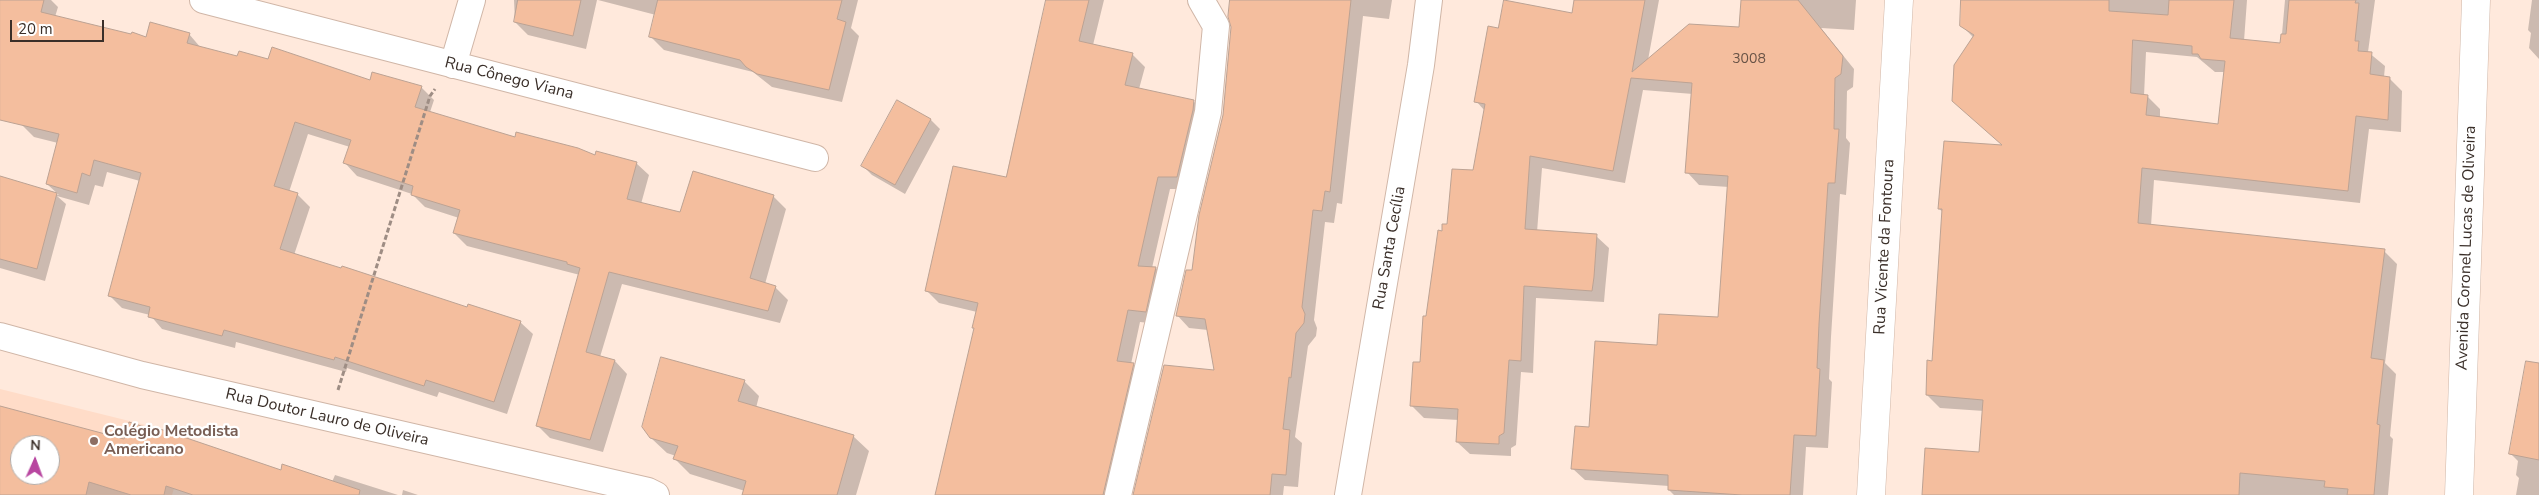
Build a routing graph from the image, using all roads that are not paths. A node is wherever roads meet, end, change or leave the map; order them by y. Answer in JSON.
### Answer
{"nodes":[{"id":1,"x":203,"y":0,"type":"edge"},
{"id":2,"x":472,"y":0,"type":"edge"},
{"id":3,"x":1201,"y":0,"type":"edge"},
{"id":4,"x":1428,"y":0,"type":"edge"},
{"id":5,"x":1898,"y":0,"type":"edge"},
{"id":6,"x":2476,"y":0,"type":"edge"},
{"id":7,"x":454,"y":64,"type":"junction"},
{"id":8,"x":815,"y":158,"type":"dead end"},
{"id":9,"x":0,"y":336,"type":"edge"},
{"id":10,"x":656,"y":495,"type":"edge"},
{"id":11,"x":1118,"y":495,"type":"edge"},
{"id":12,"x":1348,"y":495,"type":"edge"},
{"id":13,"x":1871,"y":495,"type":"edge"},
{"id":14,"x":2459,"y":495,"type":"edge"}],
"edges":[{"from":1,"to":7,"type":"street","name":"Rua Cônego Viana"},
{"from":2,"to":7,"type":"street"},
{"from":3,"to":11,"type":"street"},
{"from":4,"to":12,"type":"street","name":"Rua Santa Cecília"},
{"from":5,"to":13,"type":"street","name":"Rua Vicente da Fontoura"},
{"from":6,"to":14,"type":"street","name":"Avenida Coronel Lucas de Oliveira"},
{"from":7,"to":8,"type":"street","name":"Rua Cônego Viana"},
{"from":9,"to":10,"type":"street","name":"Rua Doutor Lauro de Oliveira"}]}
